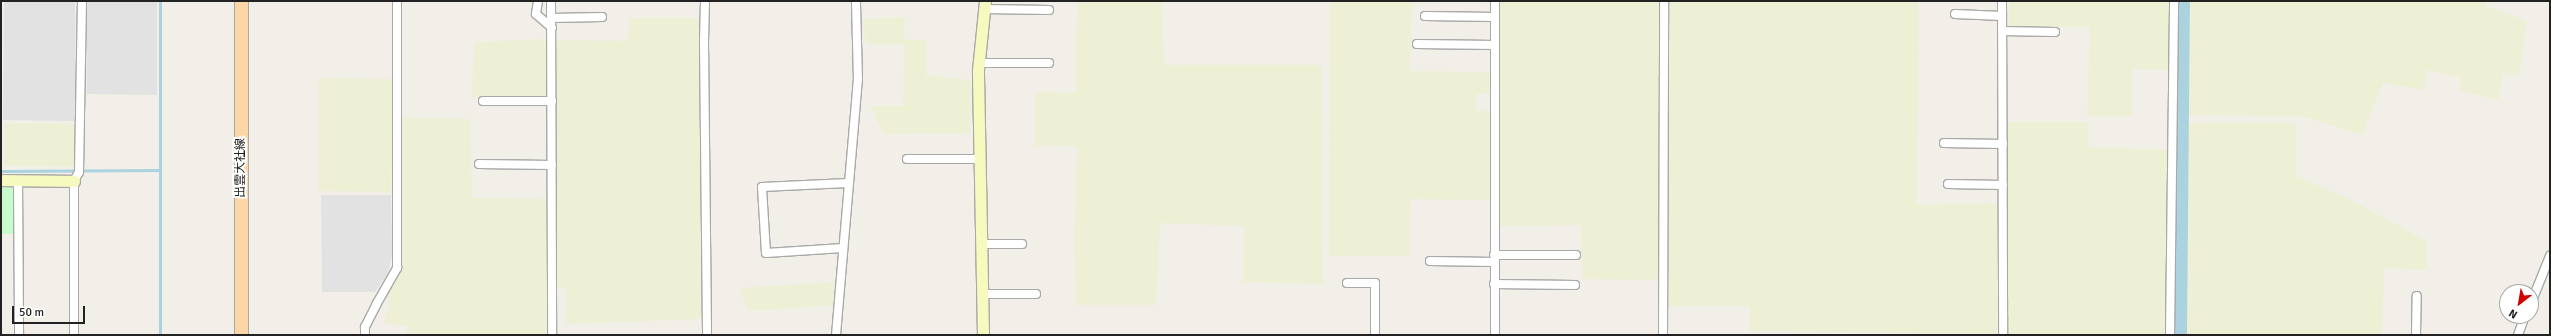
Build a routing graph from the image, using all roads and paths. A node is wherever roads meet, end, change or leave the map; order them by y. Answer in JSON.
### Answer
{"nodes":[{"id":1,"x":82,"y":1,"type":"edge"},
{"id":2,"x":241,"y":1,"type":"edge"},
{"id":3,"x":397,"y":1,"type":"edge"},
{"id":4,"x":538,"y":1,"type":"edge"},
{"id":5,"x":551,"y":1,"type":"edge"},
{"id":6,"x":706,"y":1,"type":"edge"},
{"id":7,"x":856,"y":1,"type":"edge"},
{"id":8,"x":1496,"y":1,"type":"edge"},
{"id":9,"x":1664,"y":1,"type":"edge"},
{"id":10,"x":2002,"y":1,"type":"edge"},
{"id":11,"x":2174,"y":1,"type":"edge"},
{"id":12,"x":985,"y":5,"type":"edge"},
{"id":13,"x":1049,"y":10,"type":"dead end"},
{"id":14,"x":1955,"y":14,"type":"dead end"},
{"id":15,"x":1425,"y":16,"type":"dead end"},
{"id":16,"x":2002,"y":16,"type":"junction"},
{"id":17,"x":602,"y":17,"type":"dead end"},
{"id":18,"x":1495,"y":17,"type":"junction"},
{"id":19,"x":552,"y":18,"type":"junction"},
{"id":20,"x":552,"y":28,"type":"junction"},
{"id":21,"x":2002,"y":31,"type":"junction"},
{"id":22,"x":2055,"y":32,"type":"dead end"},
{"id":23,"x":1417,"y":44,"type":"dead end"},
{"id":24,"x":1495,"y":45,"type":"junction"},
{"id":25,"x":979,"y":63,"type":"junction"},
{"id":26,"x":1049,"y":63,"type":"dead end"},
{"id":27,"x":482,"y":101,"type":"dead end"},
{"id":28,"x":552,"y":101,"type":"junction"},
{"id":29,"x":1944,"y":143,"type":"dead end"},
{"id":30,"x":2003,"y":144,"type":"junction"},
{"id":31,"x":907,"y":159,"type":"dead end"},
{"id":32,"x":980,"y":160,"type":"junction"},
{"id":33,"x":479,"y":164,"type":"dead end"},
{"id":34,"x":552,"y":165,"type":"junction"},
{"id":35,"x":1,"y":180,"type":"edge"},
{"id":36,"x":18,"y":180,"type":"junction"},
{"id":37,"x":74,"y":181,"type":"junction"},
{"id":38,"x":848,"y":183,"type":"junction"},
{"id":39,"x":1948,"y":184,"type":"dead end"},
{"id":40,"x":2003,"y":186,"type":"junction"},
{"id":41,"x":981,"y":244,"type":"junction"},
{"id":42,"x":1022,"y":244,"type":"dead end"},
{"id":43,"x":843,"y":248,"type":"junction"},
{"id":44,"x":1576,"y":256,"type":"dead end"},
{"id":45,"x":2550,"y":256,"type":"edge"},
{"id":46,"x":1494,"y":258,"type":"junction"},
{"id":47,"x":1430,"y":261,"type":"dead end"},
{"id":48,"x":1347,"y":283,"type":"dead end"},
{"id":49,"x":1494,"y":284,"type":"junction"},
{"id":50,"x":2538,"y":284,"type":"edge"},
{"id":51,"x":1575,"y":285,"type":"dead end"},
{"id":52,"x":982,"y":294,"type":"junction"},
{"id":53,"x":1036,"y":294,"type":"dead end"},
{"id":54,"x":2417,"y":296,"type":"dead end"},
{"id":55,"x":2523,"y":324,"type":"edge"},
{"id":56,"x":19,"y":335,"type":"edge"},
{"id":57,"x":74,"y":335,"type":"edge"},
{"id":58,"x":241,"y":335,"type":"edge"},
{"id":59,"x":365,"y":335,"type":"edge"},
{"id":60,"x":552,"y":335,"type":"edge"},
{"id":61,"x":707,"y":335,"type":"edge"},
{"id":62,"x":836,"y":335,"type":"edge"},
{"id":63,"x":983,"y":335,"type":"edge"},
{"id":64,"x":1375,"y":335,"type":"edge"},
{"id":65,"x":1495,"y":335,"type":"edge"},
{"id":66,"x":1663,"y":335,"type":"edge"},
{"id":67,"x":2002,"y":335,"type":"edge"},
{"id":68,"x":2170,"y":335,"type":"edge"},
{"id":69,"x":2416,"y":335,"type":"edge"},
{"id":70,"x":2518,"y":335,"type":"edge"}],
"edges":[{"from":1,"to":37,"type":"street"},
{"from":2,"to":58,"type":"main road","name":"出雲大社線"},
{"from":3,"to":59,"type":"street"},
{"from":4,"to":20,"type":"street"},
{"from":5,"to":19,"type":"street"},
{"from":6,"to":61,"type":"street"},
{"from":7,"to":38,"type":"street"},
{"from":8,"to":18,"type":"street"},
{"from":9,"to":66,"type":"street"},
{"from":10,"to":16,"type":"street"},
{"from":11,"to":68,"type":"street"},
{"from":12,"to":13,"type":"street"},
{"from":12,"to":25,"type":"street"},
{"from":14,"to":16,"type":"street"},
{"from":15,"to":18,"type":"street"},
{"from":16,"to":21,"type":"street"},
{"from":17,"to":19,"type":"street"},
{"from":18,"to":24,"type":"street"},
{"from":19,"to":20,"type":"street"},
{"from":20,"to":28,"type":"street"},
{"from":21,"to":22,"type":"street"},
{"from":21,"to":30,"type":"street"},
{"from":23,"to":24,"type":"street"},
{"from":24,"to":46,"type":"street"},
{"from":25,"to":26,"type":"street"},
{"from":25,"to":32,"type":"street"},
{"from":27,"to":28,"type":"street"},
{"from":28,"to":34,"type":"street"},
{"from":29,"to":30,"type":"street"},
{"from":30,"to":40,"type":"street"},
{"from":31,"to":32,"type":"street"},
{"from":32,"to":41,"type":"street"},
{"from":33,"to":34,"type":"street"},
{"from":34,"to":60,"type":"street"},
{"from":35,"to":36,"type":"street"},
{"from":36,"to":37,"type":"street"},
{"from":36,"to":56,"type":"street"},
{"from":37,"to":57,"type":"street"},
{"from":38,"to":43,"type":"street"},
{"from":38,"to":43,"type":"street"},
{"from":39,"to":40,"type":"street"},
{"from":40,"to":67,"type":"street"},
{"from":41,"to":42,"type":"street"},
{"from":41,"to":52,"type":"street"},
{"from":43,"to":62,"type":"street"},
{"from":44,"to":46,"type":"street"},
{"from":45,"to":50,"type":"street"},
{"from":46,"to":47,"type":"street"},
{"from":46,"to":49,"type":"street"},
{"from":48,"to":64,"type":"street"},
{"from":49,"to":51,"type":"street"},
{"from":49,"to":65,"type":"street"},
{"from":52,"to":53,"type":"street"},
{"from":52,"to":63,"type":"street"},
{"from":54,"to":69,"type":"street"},
{"from":55,"to":70,"type":"street"}]}
